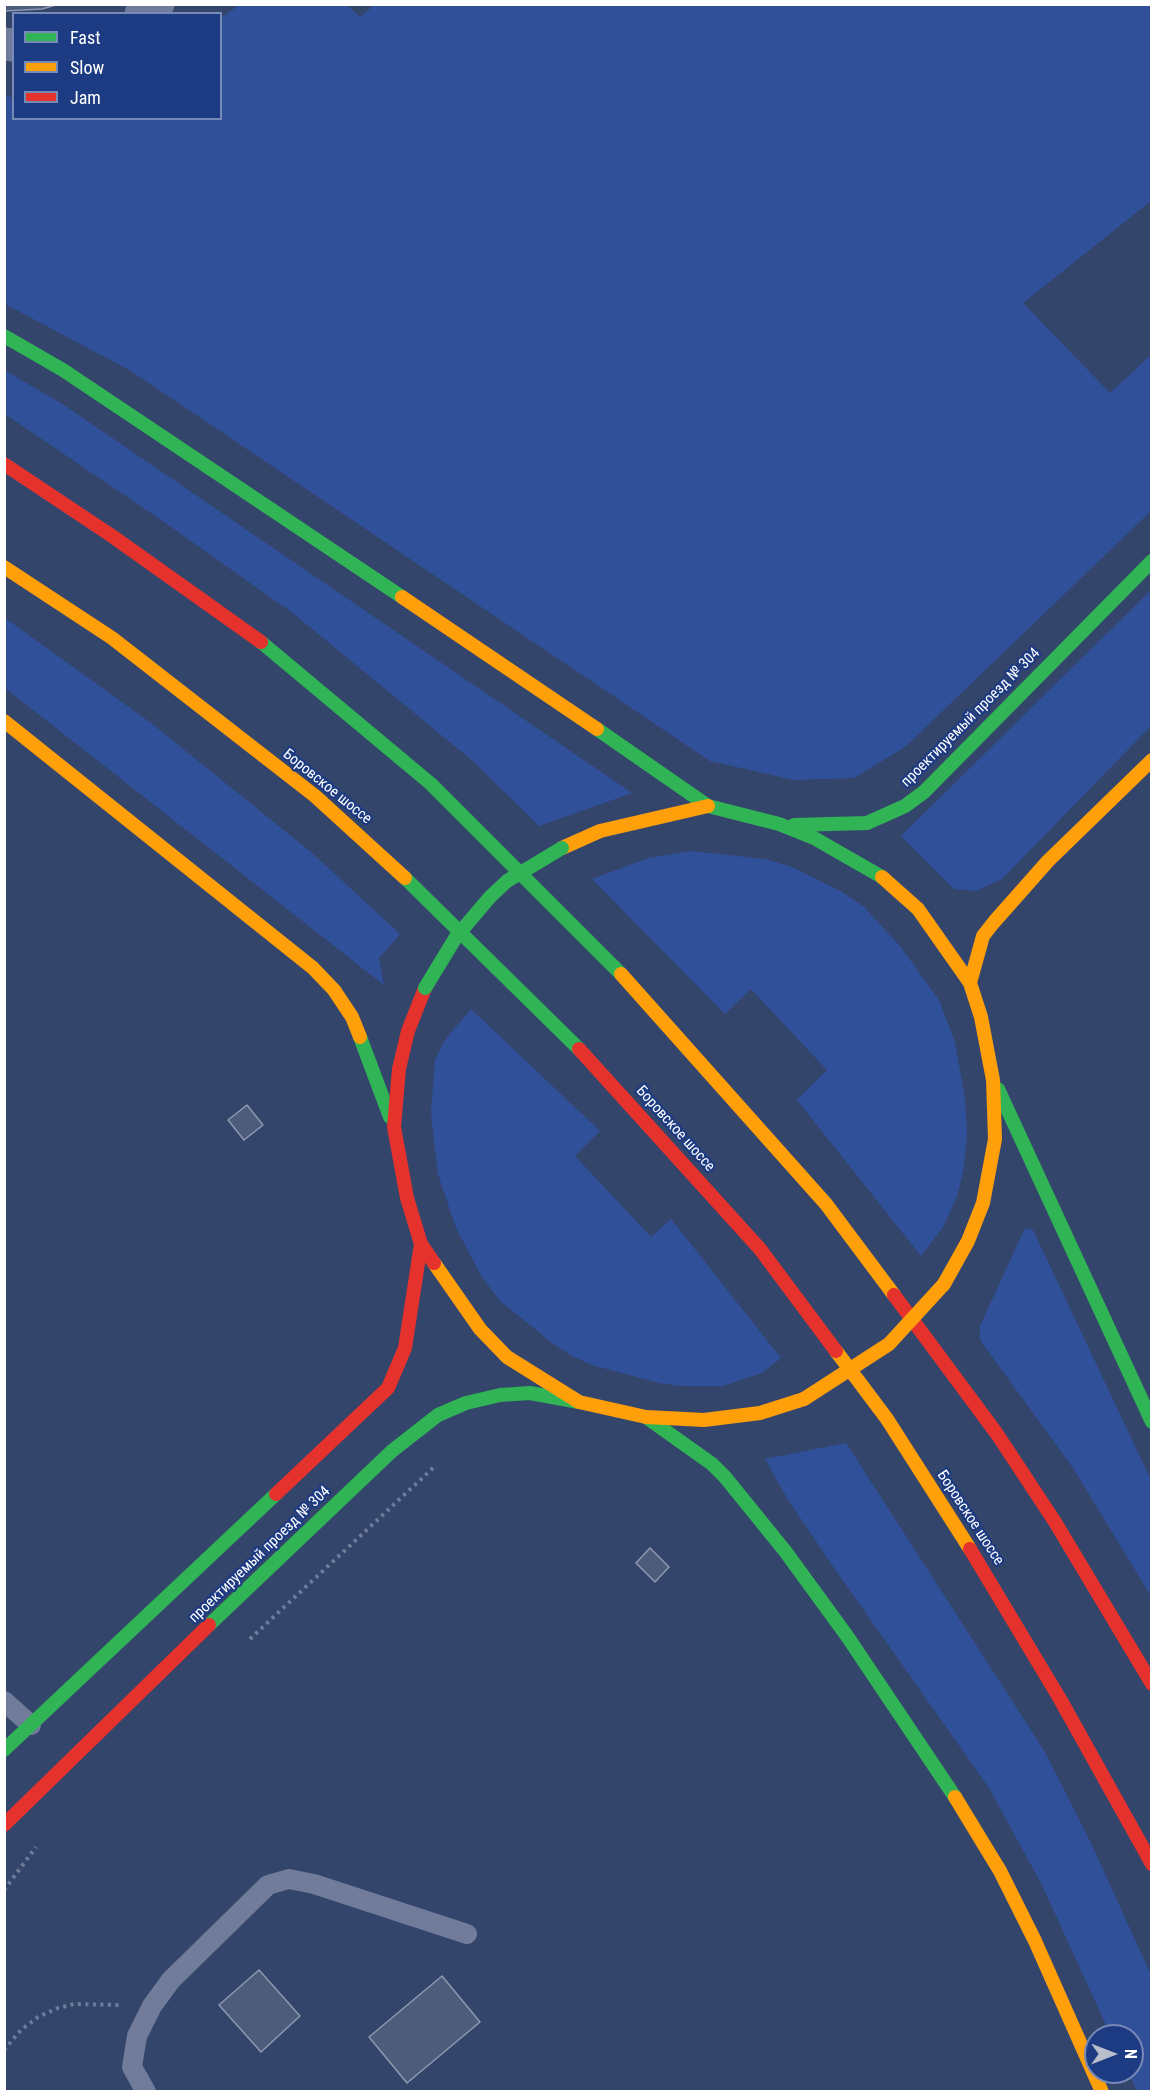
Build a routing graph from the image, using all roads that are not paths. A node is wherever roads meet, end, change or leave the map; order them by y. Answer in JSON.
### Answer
{"nodes":[{"id":1,"x":158,"y":4,"type":"edge"},
{"id":2,"x":144,"y":12,"type":"edge"},
{"id":3,"x":4,"y":336,"type":"edge"},
{"id":4,"x":4,"y":464,"type":"edge"},
{"id":5,"x":1152,"y":561,"type":"edge"},
{"id":6,"x":4,"y":567,"type":"edge"},
{"id":7,"x":4,"y":721,"type":"edge"},
{"id":8,"x":1151,"y":763,"type":"edge"},
{"id":9,"x":708,"y":806,"type":"junction"},
{"id":10,"x":779,"y":824,"type":"junction"},
{"id":11,"x":970,"y":983,"type":"junction"},
{"id":12,"x":993,"y":1080,"type":"junction"},
{"id":13,"x":394,"y":1127,"type":"junction"},
{"id":14,"x":421,"y":1244,"type":"junction"},
{"id":15,"x":579,"y":1402,"type":"junction"},
{"id":16,"x":646,"y":1417,"type":"junction"},
{"id":17,"x":1152,"y":1422,"type":"edge"},
{"id":18,"x":1152,"y":1684,"type":"edge"},
{"id":19,"x":4,"y":1701,"type":"edge"},
{"id":20,"x":30,"y":1725,"type":"junction"},
{"id":21,"x":4,"y":1750,"type":"edge"},
{"id":22,"x":4,"y":1825,"type":"edge"},
{"id":23,"x":1152,"y":1864,"type":"edge"},
{"id":24,"x":467,"y":1934,"type":"dead end"},
{"id":25,"x":146,"y":2091,"type":"edge"},
{"id":26,"x":1102,"y":2091,"type":"edge"}],
"edges":[{"from":1,"to":2,"type":"street"},
{"from":3,"to":9,"type":"main road"},
{"from":4,"to":18,"type":"main road"},
{"from":5,"to":10,"type":"main road","name":"проектируемый проезд № 304"},
{"from":6,"to":23,"type":"main road","name":"Боровское шоссе"},
{"from":7,"to":13,"type":"main road"},
{"from":8,"to":11,"type":"main road"},
{"from":9,"to":10,"type":"main road"},
{"from":9,"to":13,"type":"main road","bridge":true},
{"from":10,"to":11,"type":"main road"},
{"from":11,"to":12,"type":"main road"},
{"from":12,"to":16,"type":"main road","bridge":true},
{"from":12,"to":17,"type":"main road"},
{"from":13,"to":14,"type":"main road"},
{"from":14,"to":15,"type":"main road"},
{"from":14,"to":20,"type":"main road"},
{"from":15,"to":16,"type":"main road","name":"проектируемый проезд № 304"},
{"from":15,"to":22,"type":"main road","name":"проектируемый проезд № 304"},
{"from":16,"to":26,"type":"main road"},
{"from":19,"to":20,"type":"lane"},
{"from":20,"to":21,"type":"main road"},
{"from":24,"to":25,"type":"lane"}]}
